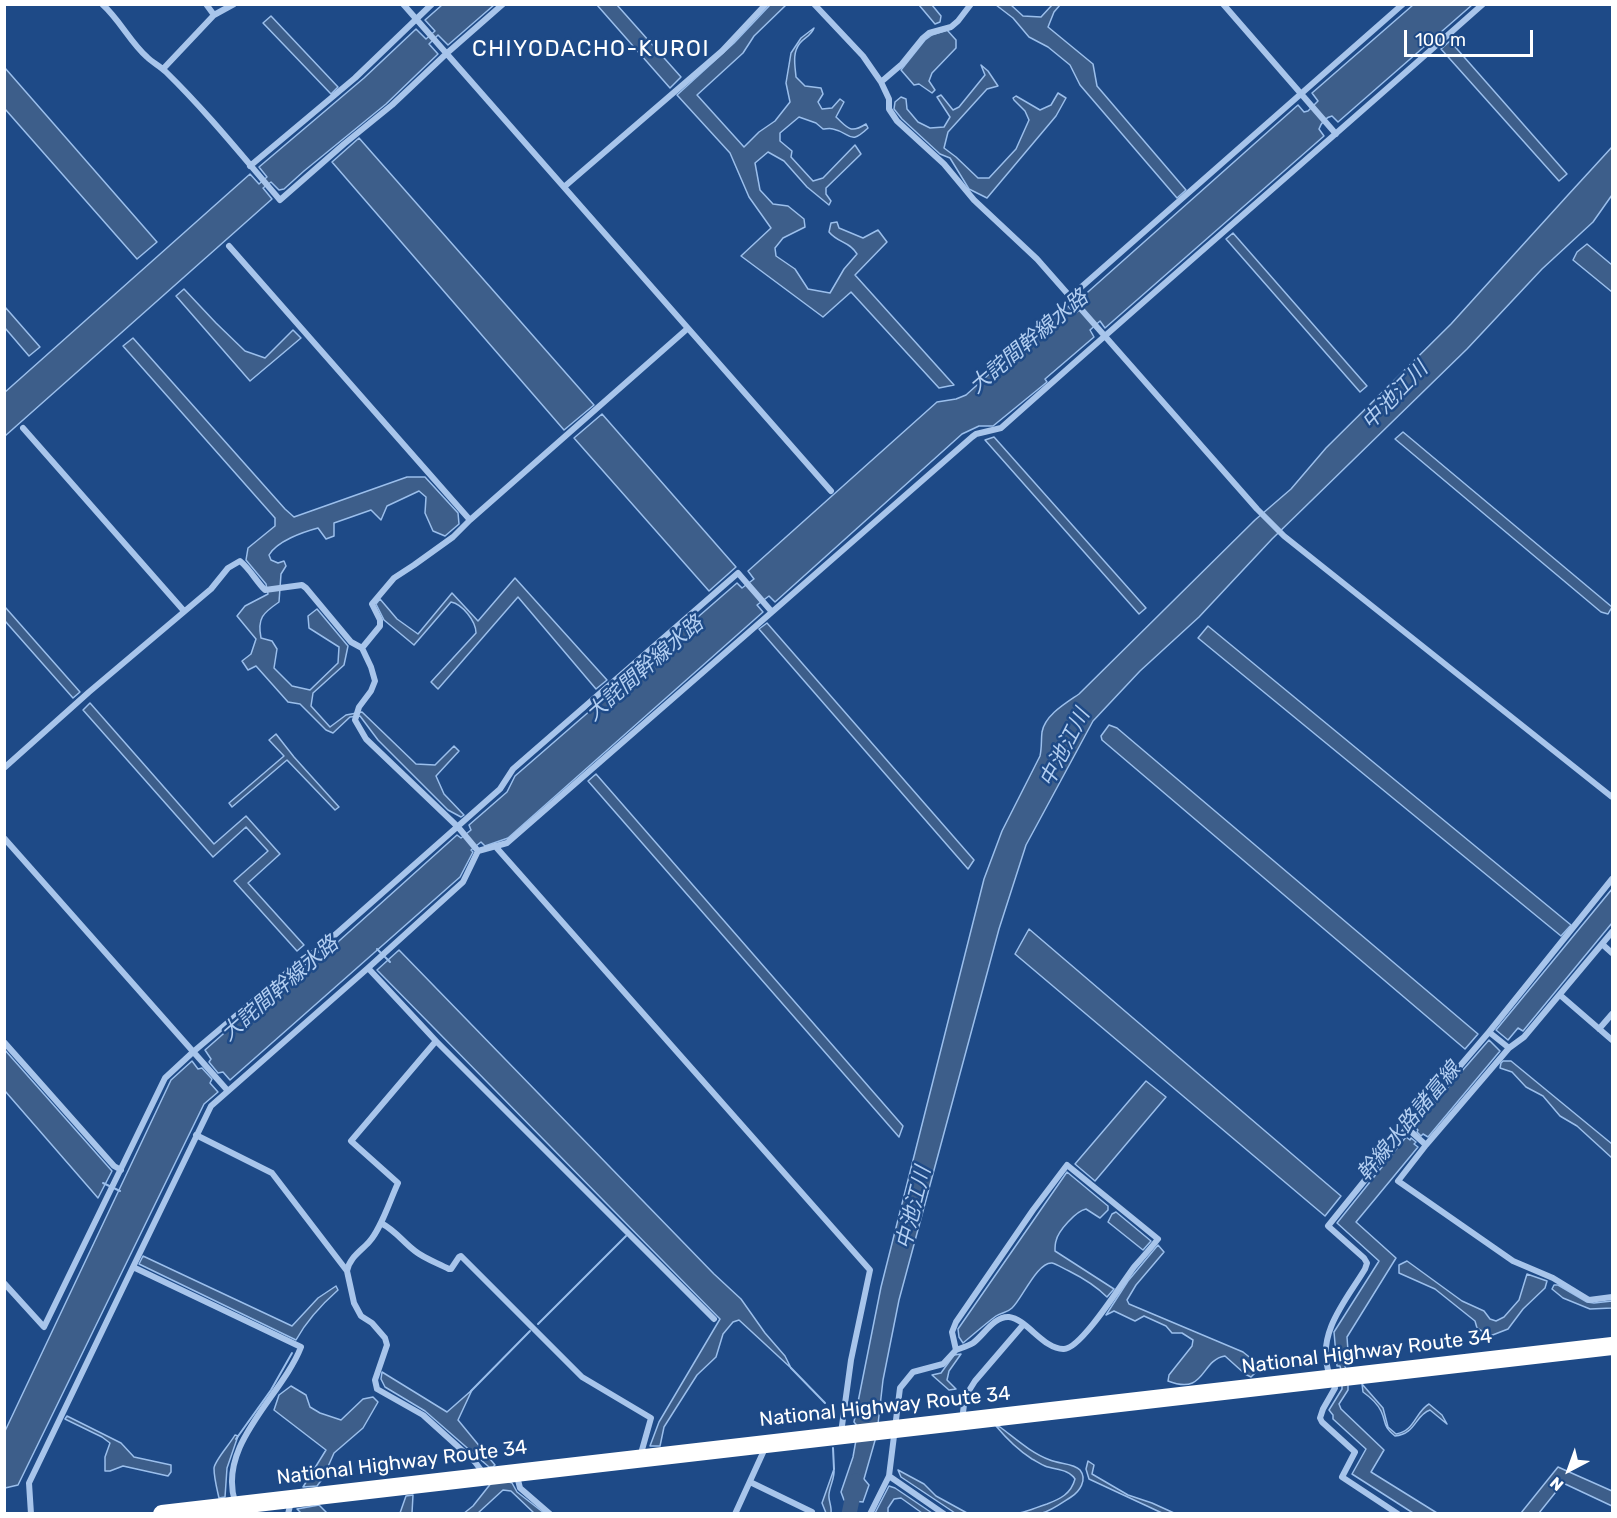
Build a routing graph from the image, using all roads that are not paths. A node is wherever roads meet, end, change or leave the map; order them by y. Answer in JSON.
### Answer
{"nodes":[{"id":1,"x":102,"y":4,"type":"edge"},
{"id":2,"x":206,"y":4,"type":"edge"},
{"id":3,"x":234,"y":4,"type":"edge"},
{"id":4,"x":403,"y":4,"type":"edge"},
{"id":5,"x":432,"y":4,"type":"edge"},
{"id":6,"x":503,"y":4,"type":"edge"},
{"id":7,"x":766,"y":4,"type":"edge"},
{"id":8,"x":814,"y":4,"type":"edge"},
{"id":9,"x":971,"y":4,"type":"edge"},
{"id":10,"x":1223,"y":4,"type":"edge"},
{"id":11,"x":1403,"y":4,"type":"edge"},
{"id":12,"x":1483,"y":4,"type":"edge"},
{"id":13,"x":214,"y":15,"type":"junction"},
{"id":14,"x":416,"y":19,"type":"junction"},
{"id":15,"x":446,"y":54,"type":"junction"},
{"id":16,"x":163,"y":69,"type":"junction"},
{"id":17,"x":881,"y":82,"type":"junction"},
{"id":18,"x":1301,"y":94,"type":"junction"},
{"id":19,"x":1336,"y":134,"type":"junction"},
{"id":20,"x":250,"y":166,"type":"junction"},
{"id":21,"x":564,"y":187,"type":"junction"},
{"id":22,"x":228,"y":246,"type":"dead end"},
{"id":23,"x":1070,"y":297,"type":"junction"},
{"id":24,"x":687,"y":329,"type":"junction"},
{"id":25,"x":1103,"y":336,"type":"junction"},
{"id":26,"x":23,"y":428,"type":"dead end"},
{"id":27,"x":831,"y":491,"type":"dead end"},
{"id":28,"x":470,"y":520,"type":"junction"},
{"id":29,"x":184,"y":612,"type":"junction"},
{"id":30,"x":772,"y":612,"type":"junction"},
{"id":31,"x":362,"y":648,"type":"junction"},
{"id":32,"x":4,"y":768,"type":"edge"},
{"id":33,"x":1612,"y":797,"type":"edge"},
{"id":34,"x":458,"y":827,"type":"junction"},
{"id":35,"x":4,"y":838,"type":"edge"},
{"id":36,"x":495,"y":846,"type":"junction"},
{"id":37,"x":478,"y":850,"type":"junction"},
{"id":38,"x":1612,"y":879,"type":"edge"},
{"id":39,"x":1612,"y":932,"type":"edge"},
{"id":40,"x":1602,"y":945,"type":"junction"},
{"id":41,"x":1612,"y":953,"type":"edge"},
{"id":42,"x":368,"y":968,"type":"junction"},
{"id":43,"x":1560,"y":995,"type":"junction"},
{"id":44,"x":1612,"y":1014,"type":"edge"},
{"id":45,"x":1599,"y":1029,"type":"junction"},
{"id":46,"x":1492,"y":1034,"type":"junction"},
{"id":47,"x":1612,"y":1040,"type":"edge"},
{"id":48,"x":436,"y":1041,"type":"junction"},
{"id":49,"x":4,"y":1042,"type":"edge"},
{"id":50,"x":1509,"y":1048,"type":"junction"},
{"id":51,"x":193,"y":1052,"type":"junction"},
{"id":52,"x":228,"y":1091,"type":"junction"},
{"id":53,"x":1407,"y":1128,"type":"junction"},
{"id":54,"x":196,"y":1135,"type":"junction"},
{"id":55,"x":1424,"y":1143,"type":"junction"},
{"id":56,"x":121,"y":1170,"type":"junction"},
{"id":57,"x":381,"y":1223,"type":"junction"},
{"id":58,"x":134,"y":1267,"type":"junction"},
{"id":59,"x":347,"y":1271,"type":"junction"},
{"id":60,"x":4,"y":1283,"type":"edge"},
{"id":61,"x":1612,"y":1298,"type":"edge"},
{"id":62,"x":714,"y":1319,"type":"dead end"},
{"id":63,"x":1023,"y":1325,"type":"junction"},
{"id":64,"x":1612,"y":1346,"type":"edge"},
{"id":65,"x":956,"y":1350,"type":"junction"},
{"id":66,"x":1332,"y":1378,"type":"junction"},
{"id":67,"x":962,"y":1421,"type":"junction"},
{"id":68,"x":890,"y":1429,"type":"junction"},
{"id":69,"x":844,"y":1435,"type":"junction"},
{"id":70,"x":767,"y":1443,"type":"junction"},
{"id":71,"x":640,"y":1458,"type":"junction"},
{"id":72,"x":516,"y":1473,"type":"junction"},
{"id":73,"x":486,"y":1476,"type":"junction"},
{"id":74,"x":889,"y":1476,"type":"junction"},
{"id":75,"x":750,"y":1482,"type":"junction"},
{"id":76,"x":236,"y":1505,"type":"junction"},
{"id":77,"x":290,"y":1506,"type":"edge"},
{"id":78,"x":812,"y":1512,"type":"dead end"},
{"id":79,"x":31,"y":1514,"type":"edge"},
{"id":80,"x":162,"y":1514,"type":"edge"},
{"id":81,"x":550,"y":1514,"type":"edge"},
{"id":82,"x":735,"y":1514,"type":"edge"},
{"id":83,"x":870,"y":1514,"type":"edge"},
{"id":84,"x":944,"y":1514,"type":"edge"},
{"id":85,"x":1398,"y":1514,"type":"edge"}],
"edges":[{"from":1,"to":16,"type":"street"},
{"from":2,"to":13,"type":"street"},
{"from":3,"to":13,"type":"street"},
{"from":4,"to":14,"type":"street"},
{"from":5,"to":14,"type":"street"},
{"from":6,"to":15,"type":"street"},
{"from":7,"to":21,"type":"street"},
{"from":8,"to":17,"type":"street"},
{"from":9,"to":17,"type":"street"},
{"from":10,"to":18,"type":"street"},
{"from":11,"to":18,"type":"street"},
{"from":12,"to":19,"type":"street"},
{"from":13,"to":16,"type":"street"},
{"from":14,"to":15,"type":"street"},
{"from":14,"to":20,"type":"street"},
{"from":15,"to":20,"type":"street"},
{"from":15,"to":21,"type":"street"},
{"from":16,"to":20,"type":"street"},
{"from":17,"to":23,"type":"street"},
{"from":18,"to":19,"type":"street"},
{"from":18,"to":23,"type":"street"},
{"from":19,"to":25,"type":"street"},
{"from":21,"to":24,"type":"street"},
{"from":22,"to":28,"type":"street"},
{"from":23,"to":25,"type":"street"},
{"from":24,"to":27,"type":"street"},
{"from":24,"to":28,"type":"street"},
{"from":25,"to":30,"type":"street"},
{"from":25,"to":33,"type":"street"},
{"from":26,"to":29,"type":"street"},
{"from":28,"to":31,"type":"street"},
{"from":29,"to":31,"type":"street"},
{"from":29,"to":32,"type":"street"},
{"from":30,"to":34,"type":"street"},
{"from":30,"to":36,"type":"street"},
{"from":31,"to":34,"type":"street"},
{"from":34,"to":37,"type":"street"},
{"from":34,"to":51,"type":"street"},
{"from":35,"to":51,"type":"street"},
{"from":36,"to":37,"type":"street"},
{"from":36,"to":69,"type":"street"},
{"from":37,"to":42,"type":"street"},
{"from":38,"to":46,"type":"street"},
{"from":39,"to":40,"type":"street"},
{"from":40,"to":41,"type":"street"},
{"from":40,"to":43,"type":"street"},
{"from":42,"to":48,"type":"street"},
{"from":42,"to":52,"type":"street"},
{"from":43,"to":45,"type":"street"},
{"from":43,"to":50,"type":"street"},
{"from":44,"to":45,"type":"street"},
{"from":45,"to":47,"type":"street"},
{"from":46,"to":50,"type":"street"},
{"from":46,"to":53,"type":"street"},
{"from":48,"to":57,"type":"street"},
{"from":48,"to":62,"type":"street"},
{"from":49,"to":56,"type":"street"},
{"from":50,"to":55,"type":"street"},
{"from":51,"to":52,"type":"street"},
{"from":51,"to":56,"type":"street"},
{"from":52,"to":54,"type":"street"},
{"from":53,"to":55,"type":"street"},
{"from":53,"to":66,"type":"street"},
{"from":54,"to":58,"type":"street"},
{"from":54,"to":59,"type":"street"},
{"from":55,"to":61,"type":"street"},
{"from":56,"to":60,"type":"street"},
{"from":57,"to":59,"type":"street"},
{"from":57,"to":71,"type":"street"},
{"from":58,"to":76,"type":"street"},
{"from":58,"to":79,"type":"street"},
{"from":59,"to":73,"type":"street"},
{"from":63,"to":65,"type":"street"},
{"from":63,"to":65,"type":"street"},
{"from":63,"to":67,"type":"street"},
{"from":64,"to":66,"type":"highway","name":"National Highway Route 34"},
{"from":65,"to":68,"type":"street"},
{"from":66,"to":67,"type":"highway","name":"National Highway Route 34"},
{"from":66,"to":85,"type":"street"},
{"from":67,"to":68,"type":"highway","name":"National Highway Route 34"},
{"from":68,"to":69,"type":"highway","name":"National Highway Route 34"},
{"from":68,"to":74,"type":"street"},
{"from":69,"to":70,"type":"highway","name":"National Highway Route 34"},
{"from":70,"to":71,"type":"highway","name":"National Highway Route 34"},
{"from":70,"to":75,"type":"street"},
{"from":71,"to":72,"type":"highway","name":"National Highway Route 34"},
{"from":72,"to":73,"type":"highway","name":"National Highway Route 34"},
{"from":72,"to":81,"type":"street"},
{"from":73,"to":77,"type":"highway","name":"National Highway Route 34"},
{"from":74,"to":83,"type":"street"},
{"from":74,"to":84,"type":"street"},
{"from":75,"to":78,"type":"street"},
{"from":75,"to":82,"type":"street"},
{"from":76,"to":77,"type":"highway","name":"National Highway Route 34"},
{"from":76,"to":80,"type":"highway","name":"National Highway Route 34"}]}
